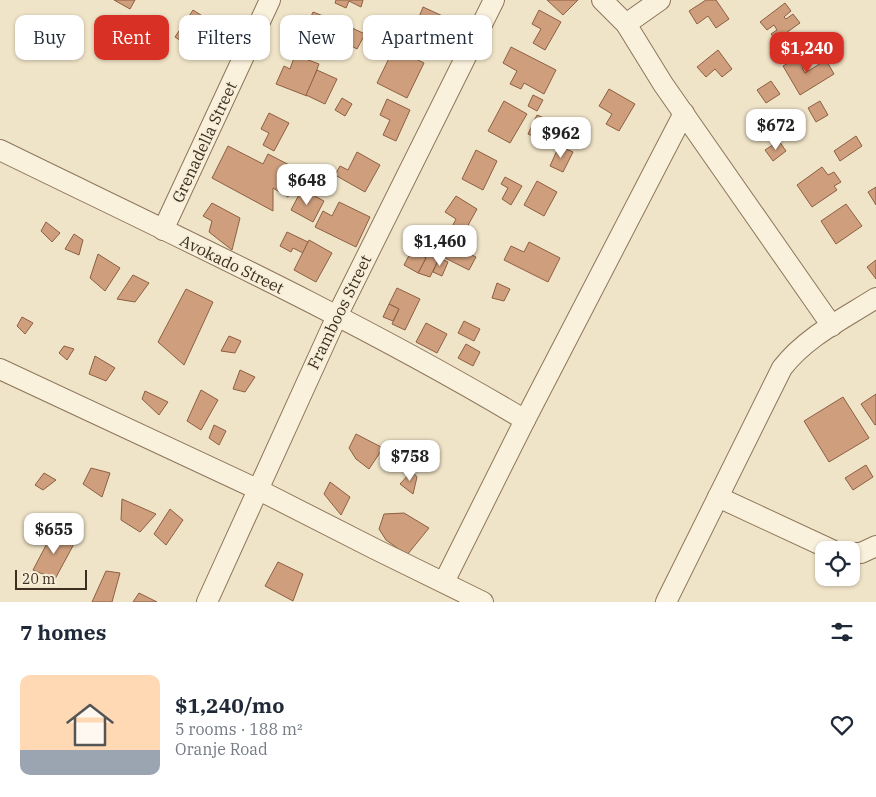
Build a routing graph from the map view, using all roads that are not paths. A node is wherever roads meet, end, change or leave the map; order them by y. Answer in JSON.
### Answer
{"nodes":[{"id":1,"x":270,"y":0,"type":"edge"},
{"id":2,"x":494,"y":0,"type":"edge"},
{"id":3,"x":602,"y":0,"type":"edge"},
{"id":4,"x":660,"y":0,"type":"edge"},
{"id":5,"x":626,"y":24,"type":"junction"},
{"id":6,"x":684,"y":113,"type":"junction"},
{"id":7,"x":0,"y":150,"type":"edge"},
{"id":8,"x":163,"y":230,"type":"junction"},
{"id":9,"x":876,"y":298,"type":"edge"},
{"id":10,"x":337,"y":316,"type":"junction"},
{"id":11,"x":832,"y":326,"type":"junction"},
{"id":12,"x":0,"y":369,"type":"edge"},
{"id":13,"x":525,"y":420,"type":"junction"},
{"id":14,"x":257,"y":489,"type":"junction"},
{"id":15,"x":718,"y":497,"type":"junction"},
{"id":16,"x":815,"y":542,"type":"edge"},
{"id":17,"x":876,"y":546,"type":"edge"},
{"id":18,"x":860,"y":553,"type":"edge"},
{"id":19,"x":444,"y":582,"type":"junction"},
{"id":20,"x":206,"y":602,"type":"edge"},
{"id":21,"x":483,"y":602,"type":"edge"},
{"id":22,"x":666,"y":602,"type":"edge"}],
"edges":[{"from":1,"to":8,"type":"street","name":"Grenadella Street"},
{"from":2,"to":10,"type":"street","name":"Framboos Street"},
{"from":3,"to":5,"type":"street"},
{"from":4,"to":5,"type":"street"},
{"from":5,"to":6,"type":"street"},
{"from":6,"to":11,"type":"street"},
{"from":6,"to":13,"type":"street"},
{"from":7,"to":8,"type":"street","name":"Avokado Street"},
{"from":8,"to":10,"type":"street","name":"Avokado Street"},
{"from":9,"to":11,"type":"street"},
{"from":10,"to":13,"type":"street","name":"Avokado Street"},
{"from":10,"to":14,"type":"street","name":"Framboos Street"},
{"from":11,"to":15,"type":"street"},
{"from":12,"to":14,"type":"street"},
{"from":13,"to":19,"type":"street"},
{"from":14,"to":19,"type":"street"},
{"from":14,"to":20,"type":"street","name":"Framboos Street"},
{"from":15,"to":16,"type":"street"},
{"from":15,"to":22,"type":"street"},
{"from":17,"to":18,"type":"street"},
{"from":19,"to":21,"type":"street"}]}
